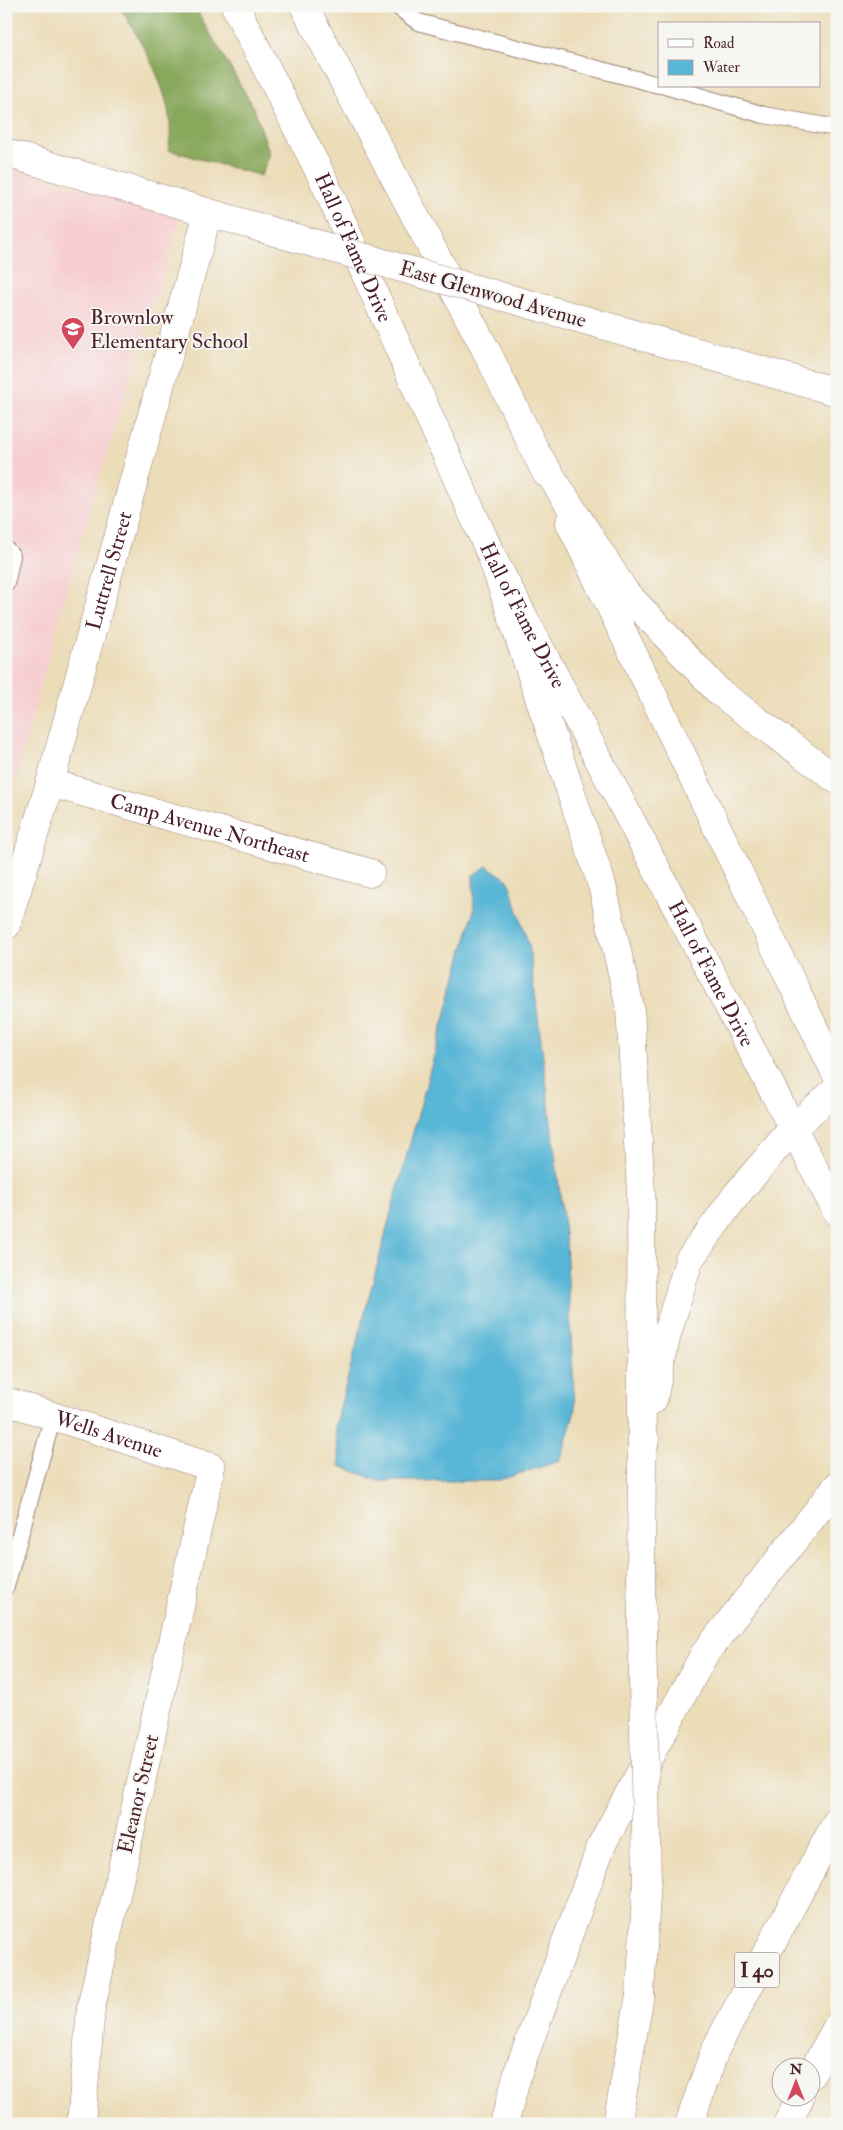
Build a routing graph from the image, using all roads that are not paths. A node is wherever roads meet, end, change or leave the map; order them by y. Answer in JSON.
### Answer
{"nodes":[{"id":1,"x":234,"y":6,"type":"edge"},
{"id":2,"x":304,"y":6,"type":"edge"},
{"id":3,"x":397,"y":6,"type":"edge"},
{"id":4,"x":658,"y":85,"type":"edge"},
{"id":5,"x":672,"y":88,"type":"edge"},
{"id":6,"x":837,"y":128,"type":"edge"},
{"id":7,"x":6,"y":153,"type":"edge"},
{"id":8,"x":208,"y":213,"type":"junction"},
{"id":9,"x":837,"y":392,"type":"edge"},
{"id":10,"x":535,"y":450,"type":"junction"},
{"id":11,"x":6,"y":549,"type":"edge"},
{"id":12,"x":492,"y":557,"type":"junction"},
{"id":13,"x":6,"y":584,"type":"edge"},
{"id":14,"x":837,"y":780,"type":"edge"},
{"id":15,"x":50,"y":783,"type":"junction"},
{"id":16,"x":370,"y":873,"type":"dead end"},
{"id":17,"x":6,"y":926,"type":"edge"},
{"id":18,"x":837,"y":1076,"type":"edge"},
{"id":19,"x":837,"y":1089,"type":"edge"},
{"id":20,"x":794,"y":1128,"type":"junction"},
{"id":21,"x":837,"y":1212,"type":"edge"},
{"id":22,"x":6,"y":1401,"type":"edge"},
{"id":23,"x":54,"y":1416,"type":"junction"},
{"id":24,"x":642,"y":1457,"type":"junction"},
{"id":25,"x":211,"y":1467,"type":"joint"},
{"id":26,"x":837,"y":1486,"type":"edge"},
{"id":27,"x":6,"y":1586,"type":"edge"},
{"id":28,"x":837,"y":1822,"type":"edge"},
{"id":29,"x":837,"y":2027,"type":"edge"},
{"id":30,"x":820,"y":2058,"type":"edge"},
{"id":31,"x":795,"y":2108,"type":"edge"},
{"id":32,"x":81,"y":2124,"type":"edge"},
{"id":33,"x":504,"y":2124,"type":"edge"},
{"id":34,"x":617,"y":2124,"type":"edge"},
{"id":35,"x":689,"y":2124,"type":"edge"},
{"id":36,"x":787,"y":2124,"type":"edge"}],
"edges":[{"from":1,"to":12,"type":"main road","name":"Hall of Fame Drive"},
{"from":2,"to":10,"type":"main road"},
{"from":3,"to":4,"type":"lane"},
{"from":5,"to":6,"type":"lane"},
{"from":7,"to":8,"type":"main road","name":"East Glenwood Avenue"},
{"from":8,"to":9,"type":"main road","name":"East Glenwood Avenue","bridge":true},
{"from":8,"to":15,"type":"main road","name":"Luttrell Street"},
{"from":10,"to":14,"type":"main road"},
{"from":10,"to":18,"type":"main road"},
{"from":11,"to":13,"type":"lane"},
{"from":12,"to":20,"type":"main road","name":"Hall of Fame Drive"},
{"from":12,"to":24,"type":"main road"},
{"from":15,"to":16,"type":"main road","name":"Camp Avenue Northeast"},
{"from":15,"to":17,"type":"main road","name":"Luttrell Street"},
{"from":19,"to":20,"type":"main road"},
{"from":20,"to":21,"type":"main road","name":"Hall of Fame Drive"},
{"from":20,"to":24,"type":"main road"},
{"from":22,"to":23,"type":"main road","name":"Wells Avenue"},
{"from":23,"to":25,"type":"main road","name":"Wells Avenue"},
{"from":23,"to":27,"type":"lane"},
{"from":24,"to":34,"type":"main road","bridge":true},
{"from":25,"to":32,"type":"main road","name":"Eleanor Street"},
{"from":26,"to":33,"type":"main road"},
{"from":28,"to":35,"type":"main road","number":"I 40"},
{"from":29,"to":30,"type":"main road"},
{"from":31,"to":36,"type":"main road"}]}
